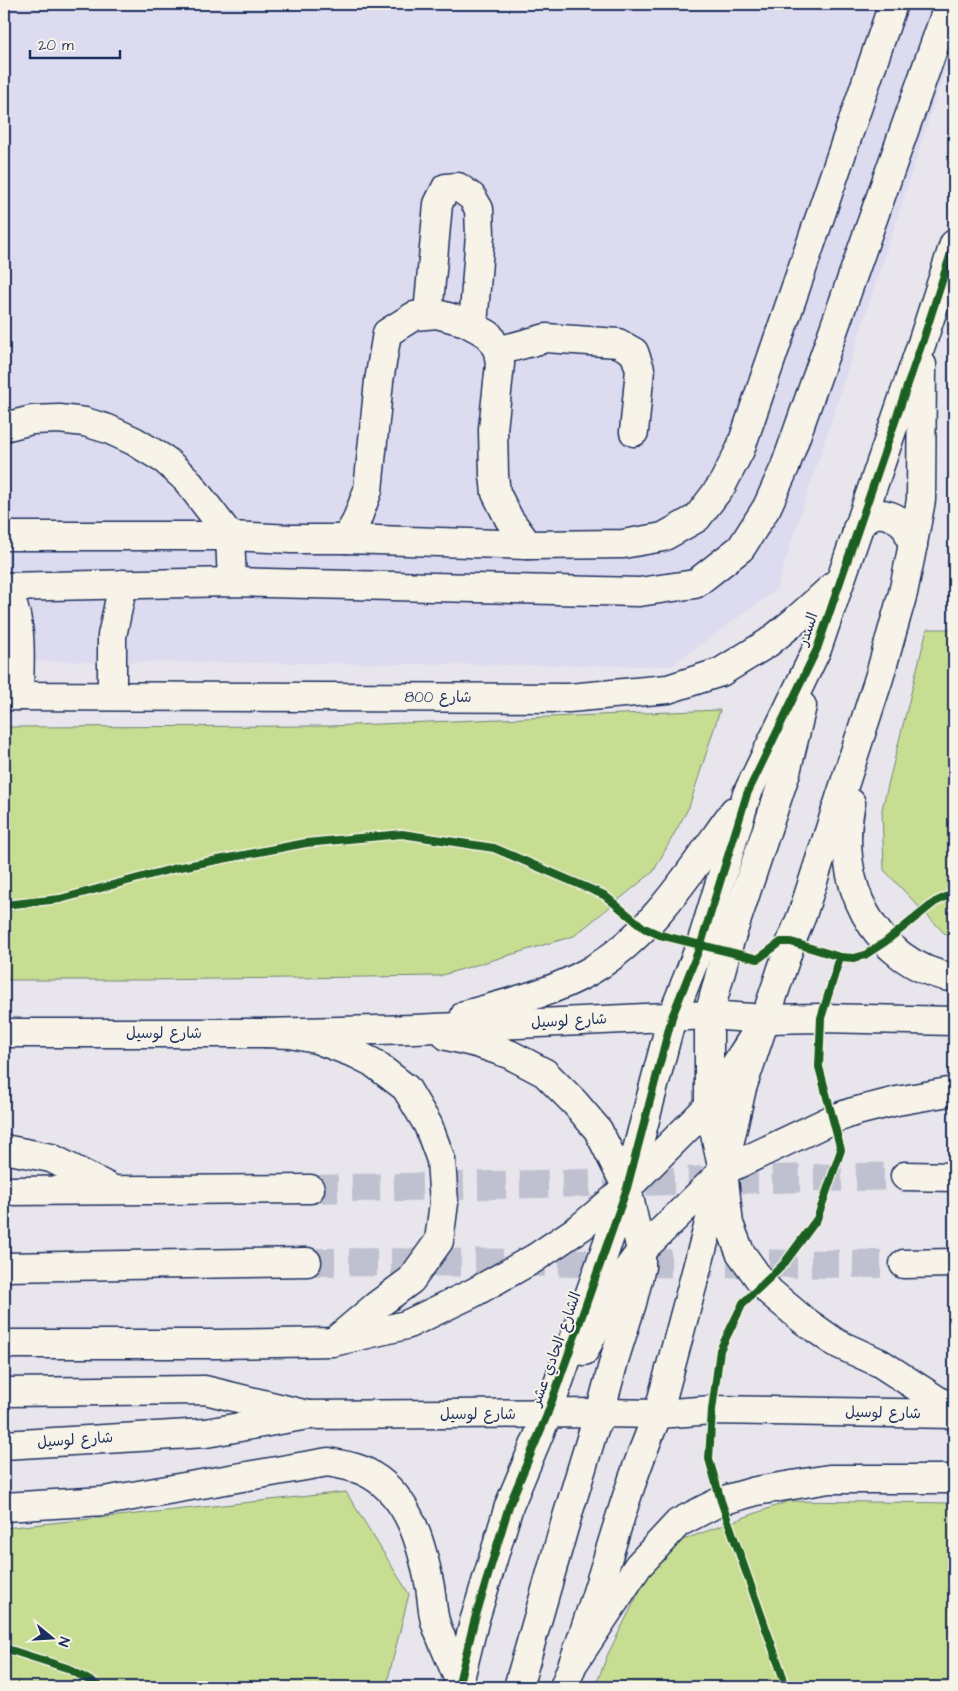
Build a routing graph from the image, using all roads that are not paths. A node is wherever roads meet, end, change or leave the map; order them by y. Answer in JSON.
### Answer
{"nodes":[{"id":1,"x":893,"y":4,"type":"edge"},
{"id":2,"x":949,"y":4,"type":"edge"},
{"id":3,"x":954,"y":244,"type":"edge"},
{"id":4,"x":428,"y":314,"type":"junction"},
{"id":5,"x":474,"y":326,"type":"junction"},
{"id":6,"x":922,"y":344,"type":"junction"},
{"id":7,"x":498,"y":351,"type":"junction"},
{"id":8,"x":4,"y":427,"type":"edge"},
{"id":9,"x":634,"y":432,"type":"dead end"},
{"id":10,"x":858,"y":529,"type":"junction"},
{"id":11,"x":4,"y":536,"type":"edge"},
{"id":12,"x":230,"y":536,"type":"junction"},
{"id":13,"x":346,"y":539,"type":"junction"},
{"id":14,"x":528,"y":545,"type":"junction"},
{"id":15,"x":576,"y":545,"type":"junction"},
{"id":16,"x":913,"y":545,"type":"junction"},
{"id":17,"x":232,"y":582,"type":"junction"},
{"id":18,"x":838,"y":582,"type":"junction"},
{"id":19,"x":123,"y":584,"type":"junction"},
{"id":20,"x":4,"y":587,"type":"edge"},
{"id":21,"x":576,"y":589,"type":"junction"},
{"id":22,"x":817,"y":649,"type":"junction"},
{"id":23,"x":879,"y":678,"type":"junction"},
{"id":24,"x":11,"y":696,"type":"edge"},
{"id":25,"x":112,"y":696,"type":"junction"},
{"id":26,"x":747,"y":794,"type":"junction"},
{"id":27,"x":954,"y":978,"type":"edge"},
{"id":28,"x":709,"y":1015,"type":"junction"},
{"id":29,"x":672,"y":1016,"type":"junction"},
{"id":30,"x":765,"y":1019,"type":"junction"},
{"id":31,"x":954,"y":1021,"type":"edge"},
{"id":32,"x":414,"y":1029,"type":"junction"},
{"id":33,"x":4,"y":1033,"type":"edge"},
{"id":34,"x":265,"y":1033,"type":"junction"},
{"id":35,"x":954,"y":1091,"type":"edge"},
{"id":36,"x":709,"y":1106,"type":"junction"},
{"id":37,"x":4,"y":1149,"type":"edge"},
{"id":38,"x":723,"y":1172,"type":"junction"},
{"id":39,"x":905,"y":1176,"type":"tunnel mouth"},
{"id":40,"x":954,"y":1176,"type":"edge"},
{"id":41,"x":627,"y":1188,"type":"junction"},
{"id":42,"x":112,"y":1189,"type":"junction"},
{"id":43,"x":310,"y":1189,"type":"tunnel mouth"},
{"id":44,"x":4,"y":1191,"type":"edge"},
{"id":45,"x":641,"y":1250,"type":"junction"},
{"id":46,"x":307,"y":1262,"type":"tunnel mouth"},
{"id":47,"x":954,"y":1263,"type":"edge"},
{"id":48,"x":904,"y":1264,"type":"tunnel mouth"},
{"id":49,"x":4,"y":1267,"type":"edge"},
{"id":50,"x":334,"y":1342,"type":"junction"},
{"id":51,"x":4,"y":1344,"type":"edge"},
{"id":52,"x":4,"y":1392,"type":"edge"},
{"id":53,"x":600,"y":1413,"type":"junction"},
{"id":54,"x":954,"y":1413,"type":"edge"},
{"id":55,"x":547,"y":1414,"type":"junction"},
{"id":56,"x":658,"y":1414,"type":"junction"},
{"id":57,"x":308,"y":1415,"type":"junction"},
{"id":58,"x":4,"y":1445,"type":"edge"},
{"id":59,"x":954,"y":1479,"type":"edge"},
{"id":60,"x":4,"y":1507,"type":"edge"},
{"id":61,"x":569,"y":1676,"type":"edge"},
{"id":62,"x":459,"y":1684,"type":"edge"},
{"id":63,"x":520,"y":1687,"type":"edge"}],
"edges":[{"from":1,"to":15,"type":"main road"},
{"from":2,"to":21,"type":"main road"},
{"from":3,"to":6,"type":"main road","name":"السدر"},
{"from":4,"to":5,"type":"main road"},
{"from":4,"to":5,"type":"main road"},
{"from":4,"to":13,"type":"main road"},
{"from":5,"to":7,"type":"main road"},
{"from":6,"to":10,"type":"main road","name":"السدر"},
{"from":6,"to":16,"type":"main road","name":"السدر"},
{"from":7,"to":9,"type":"main road"},
{"from":7,"to":14,"type":"main road"},
{"from":8,"to":12,"type":"main road"},
{"from":10,"to":16,"type":"main road"},
{"from":10,"to":18,"type":"main road","name":"السدر"},
{"from":11,"to":12,"type":"main road"},
{"from":12,"to":13,"type":"main road"},
{"from":12,"to":17,"type":"main road"},
{"from":13,"to":14,"type":"main road"},
{"from":14,"to":15,"type":"main road"},
{"from":15,"to":21,"type":"main road"},
{"from":16,"to":23,"type":"main road","name":"السدر"},
{"from":17,"to":19,"type":"main road"},
{"from":17,"to":21,"type":"main road"},
{"from":18,"to":22,"type":"main road","name":"السدر"},
{"from":18,"to":25,"type":"main road","name":"شارع 800"},
{"from":19,"to":20,"type":"main road"},
{"from":19,"to":25,"type":"main road"},
{"from":20,"to":24,"type":"main road"},
{"from":22,"to":26,"type":"main road","name":"السدر"},
{"from":22,"to":28,"type":"main road"},
{"from":23,"to":27,"type":"main road"},
{"from":23,"to":30,"type":"main road","name":"السدر"},
{"from":24,"to":25,"type":"main road","name":"شارع 800"},
{"from":26,"to":29,"type":"main road","name":"السدر"},
{"from":26,"to":32,"type":"main road"},
{"from":28,"to":29,"type":"main road","name":"شارع لوسيل"},
{"from":28,"to":30,"type":"main road","name":"شارع لوسيل"},
{"from":28,"to":36,"type":"main road"},
{"from":29,"to":32,"type":"main road","name":"شارع لوسيل"},
{"from":29,"to":41,"type":"main road","name":"الشارع الحادي عشر"},
{"from":30,"to":31,"type":"main road","name":"شارع لوسيل"},
{"from":30,"to":36,"type":"main road"},
{"from":30,"to":38,"type":"main road"},
{"from":32,"to":34,"type":"main road","name":"شارع لوسيل"},
{"from":32,"to":41,"type":"main road"},
{"from":33,"to":34,"type":"main road","name":"شارع لوسيل"},
{"from":34,"to":50,"type":"main road"},
{"from":35,"to":38,"type":"main road"},
{"from":36,"to":38,"type":"main road"},
{"from":36,"to":41,"type":"main road"},
{"from":37,"to":42,"type":"main road"},
{"from":38,"to":45,"type":"main road"},
{"from":38,"to":54,"type":"main road"},
{"from":38,"to":56,"type":"main road"},
{"from":39,"to":40,"type":"main road"},
{"from":41,"to":45,"type":"main road"},
{"from":41,"to":50,"type":"main road"},
{"from":41,"to":55,"type":"main road","name":"الشارع الحادي عشر"},
{"from":42,"to":43,"type":"main road"},
{"from":42,"to":44,"type":"main road"},
{"from":45,"to":53,"type":"main road"},
{"from":45,"to":55,"type":"main road"},
{"from":46,"to":49,"type":"main road"},
{"from":47,"to":48,"type":"main road"},
{"from":50,"to":51,"type":"main road"},
{"from":52,"to":57,"type":"main road"},
{"from":53,"to":55,"type":"main road","name":"شارع لوسيل"},
{"from":53,"to":56,"type":"main road","name":"شارع لوسيل"},
{"from":53,"to":63,"type":"main road"},
{"from":54,"to":56,"type":"main road","name":"شارع لوسيل"},
{"from":55,"to":57,"type":"main road","name":"شارع لوسيل"},
{"from":55,"to":62,"type":"main road","name":"الشارع الحادي عشر"},
{"from":56,"to":61,"type":"main road"},
{"from":57,"to":58,"type":"main road","name":"شارع لوسيل"},
{"from":59,"to":61,"type":"main road"},
{"from":60,"to":62,"type":"main road"}]}
